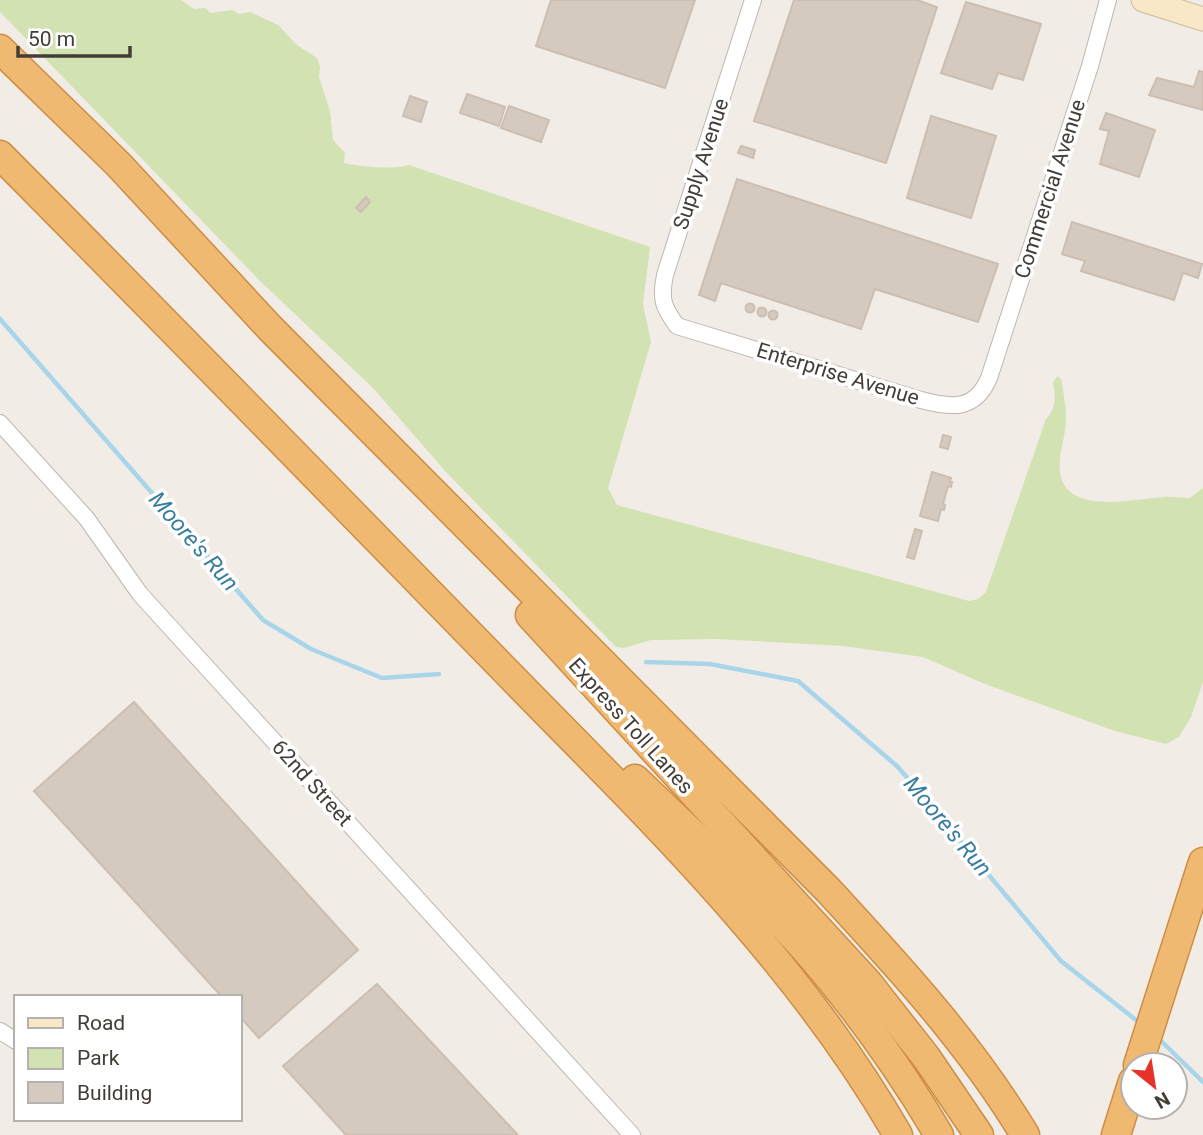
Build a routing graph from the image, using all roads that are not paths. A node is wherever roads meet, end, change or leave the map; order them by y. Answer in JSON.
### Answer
{"nodes":[{"id":1,"x":753,"y":0,"type":"edge"},
{"id":2,"x":1108,"y":0,"type":"edge"},
{"id":3,"x":1143,"y":0,"type":"edge"},
{"id":4,"x":1203,"y":19,"type":"edge"},
{"id":5,"x":0,"y":49,"type":"edge"},
{"id":6,"x":0,"y":155,"type":"edge"},
{"id":7,"x":677,"y":326,"type":"joint"},
{"id":8,"x":270,"y":328,"type":"junction"},
{"id":9,"x":989,"y":378,"type":"joint"},
{"id":10,"x":0,"y":423,"type":"edge"},
{"id":11,"x":526,"y":692,"type":"junction"},
{"id":12,"x":1203,"y":862,"type":"edge"},
{"id":13,"x":1142,"y":1051,"type":"edge"},
{"id":14,"x":632,"y":1135,"type":"edge"},
{"id":15,"x":898,"y":1135,"type":"edge"},
{"id":16,"x":939,"y":1135,"type":"edge"},
{"id":17,"x":979,"y":1135,"type":"edge"},
{"id":18,"x":1025,"y":1135,"type":"edge"}],
"edges":[{"from":1,"to":7,"type":"street","name":"Supply Avenue"},
{"from":2,"to":9,"type":"street","name":"Commercial Avenue"},
{"from":3,"to":4,"type":"main road"},
{"from":5,"to":8,"type":"highway"},
{"from":6,"to":11,"type":"highway"},
{"from":7,"to":9,"type":"street","name":"Enterprise Avenue"},
{"from":8,"to":17,"type":"highway","name":"Express Toll Lanes"},
{"from":8,"to":18,"type":"highway"},
{"from":10,"to":14,"type":"street","name":"62nd Street"},
{"from":11,"to":15,"type":"highway"},
{"from":11,"to":16,"type":"highway","name":"Express Toll Lanes"},
{"from":12,"to":13,"type":"highway"}]}
